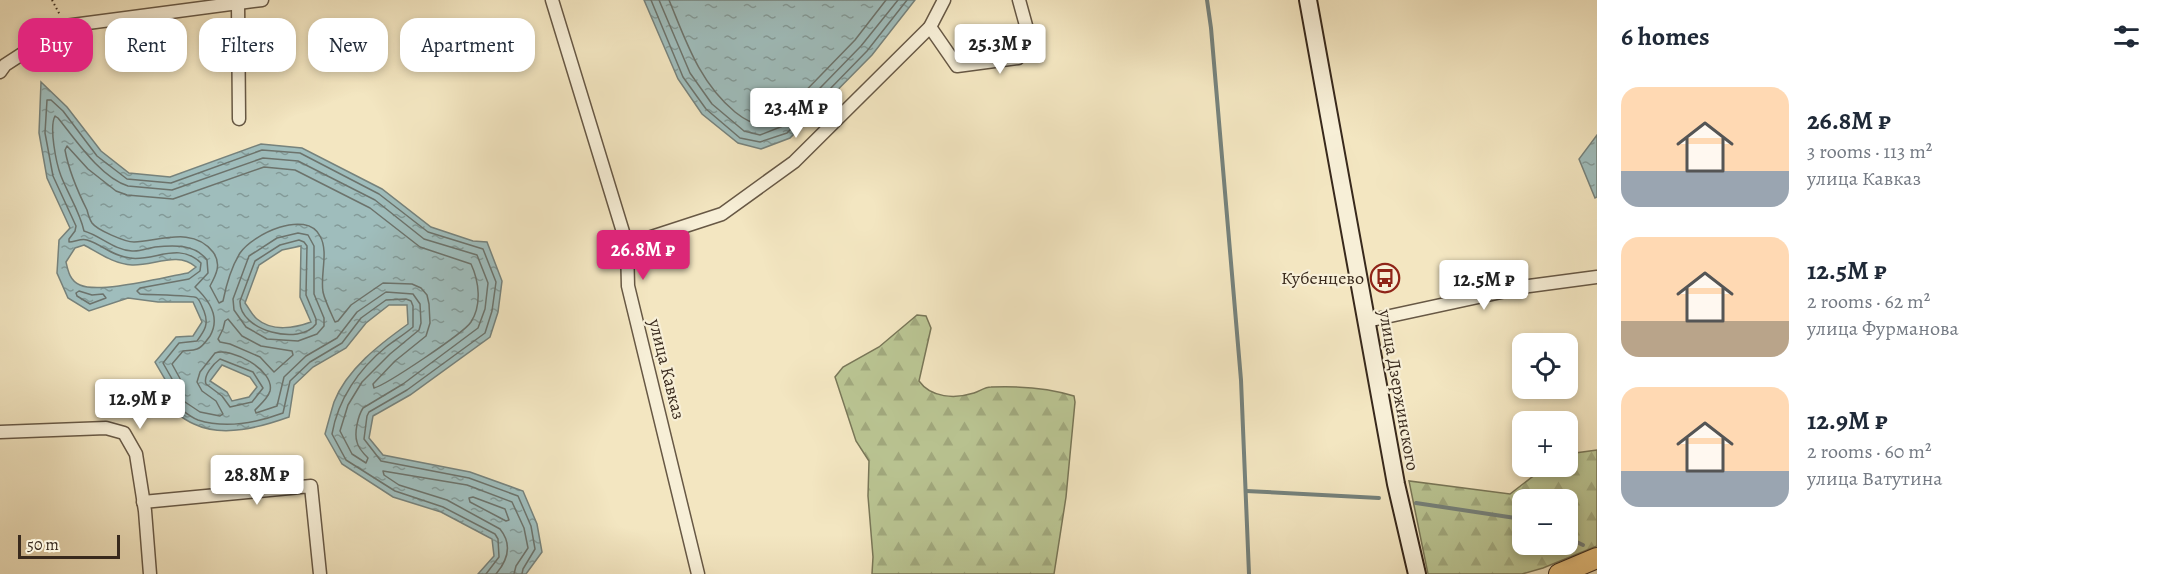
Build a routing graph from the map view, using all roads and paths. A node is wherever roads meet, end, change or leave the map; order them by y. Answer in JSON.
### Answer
{"nodes":[{"id":1,"x":52,"y":0,"type":"edge"},
{"id":2,"x":262,"y":0,"type":"edge"},
{"id":3,"x":552,"y":0,"type":"edge"},
{"id":4,"x":944,"y":0,"type":"edge"},
{"id":5,"x":1019,"y":0,"type":"edge"},
{"id":6,"x":1308,"y":0,"type":"edge"},
{"id":7,"x":238,"y":3,"type":"junction"},
{"id":8,"x":61,"y":18,"type":"edge"},
{"id":9,"x":93,"y":22,"type":"edge"},
{"id":10,"x":930,"y":27,"type":"junction"},
{"id":11,"x":18,"y":58,"type":"edge"},
{"id":12,"x":2,"y":69,"type":"edge"},
{"id":13,"x":239,"y":119,"type":"dead end"},
{"id":14,"x":627,"y":245,"type":"junction"},
{"id":15,"x":1597,"y":277,"type":"edge"},
{"id":16,"x":1367,"y":321,"type":"junction"},
{"id":17,"x":0,"y":432,"type":"edge"},
{"id":18,"x":143,"y":502,"type":"junction"},
{"id":19,"x":1597,"y":558,"type":"edge"},
{"id":20,"x":150,"y":574,"type":"edge"},
{"id":21,"x":320,"y":574,"type":"edge"},
{"id":22,"x":698,"y":574,"type":"edge"},
{"id":23,"x":1417,"y":574,"type":"edge"},
{"id":24,"x":1559,"y":574,"type":"edge"}],
"edges":[{"from":1,"to":8,"type":"path"},
{"from":2,"to":7,"type":"street"},
{"from":3,"to":14,"type":"street","name":"улица Кавказ"},
{"from":4,"to":10,"type":"street"},
{"from":5,"to":10,"type":"street"},
{"from":6,"to":16,"type":"main road","name":"улица Дзержинского"},
{"from":7,"to":9,"type":"street"},
{"from":7,"to":13,"type":"street"},
{"from":10,"to":14,"type":"street"},
{"from":11,"to":12,"type":"street"},
{"from":14,"to":22,"type":"street","name":"улица Кавказ"},
{"from":15,"to":16,"type":"street"},
{"from":16,"to":23,"type":"main road","name":"улица Дзержинского"},
{"from":17,"to":18,"type":"street"},
{"from":18,"to":20,"type":"street"},
{"from":18,"to":21,"type":"street"},
{"from":19,"to":24,"type":"main road"}]}
